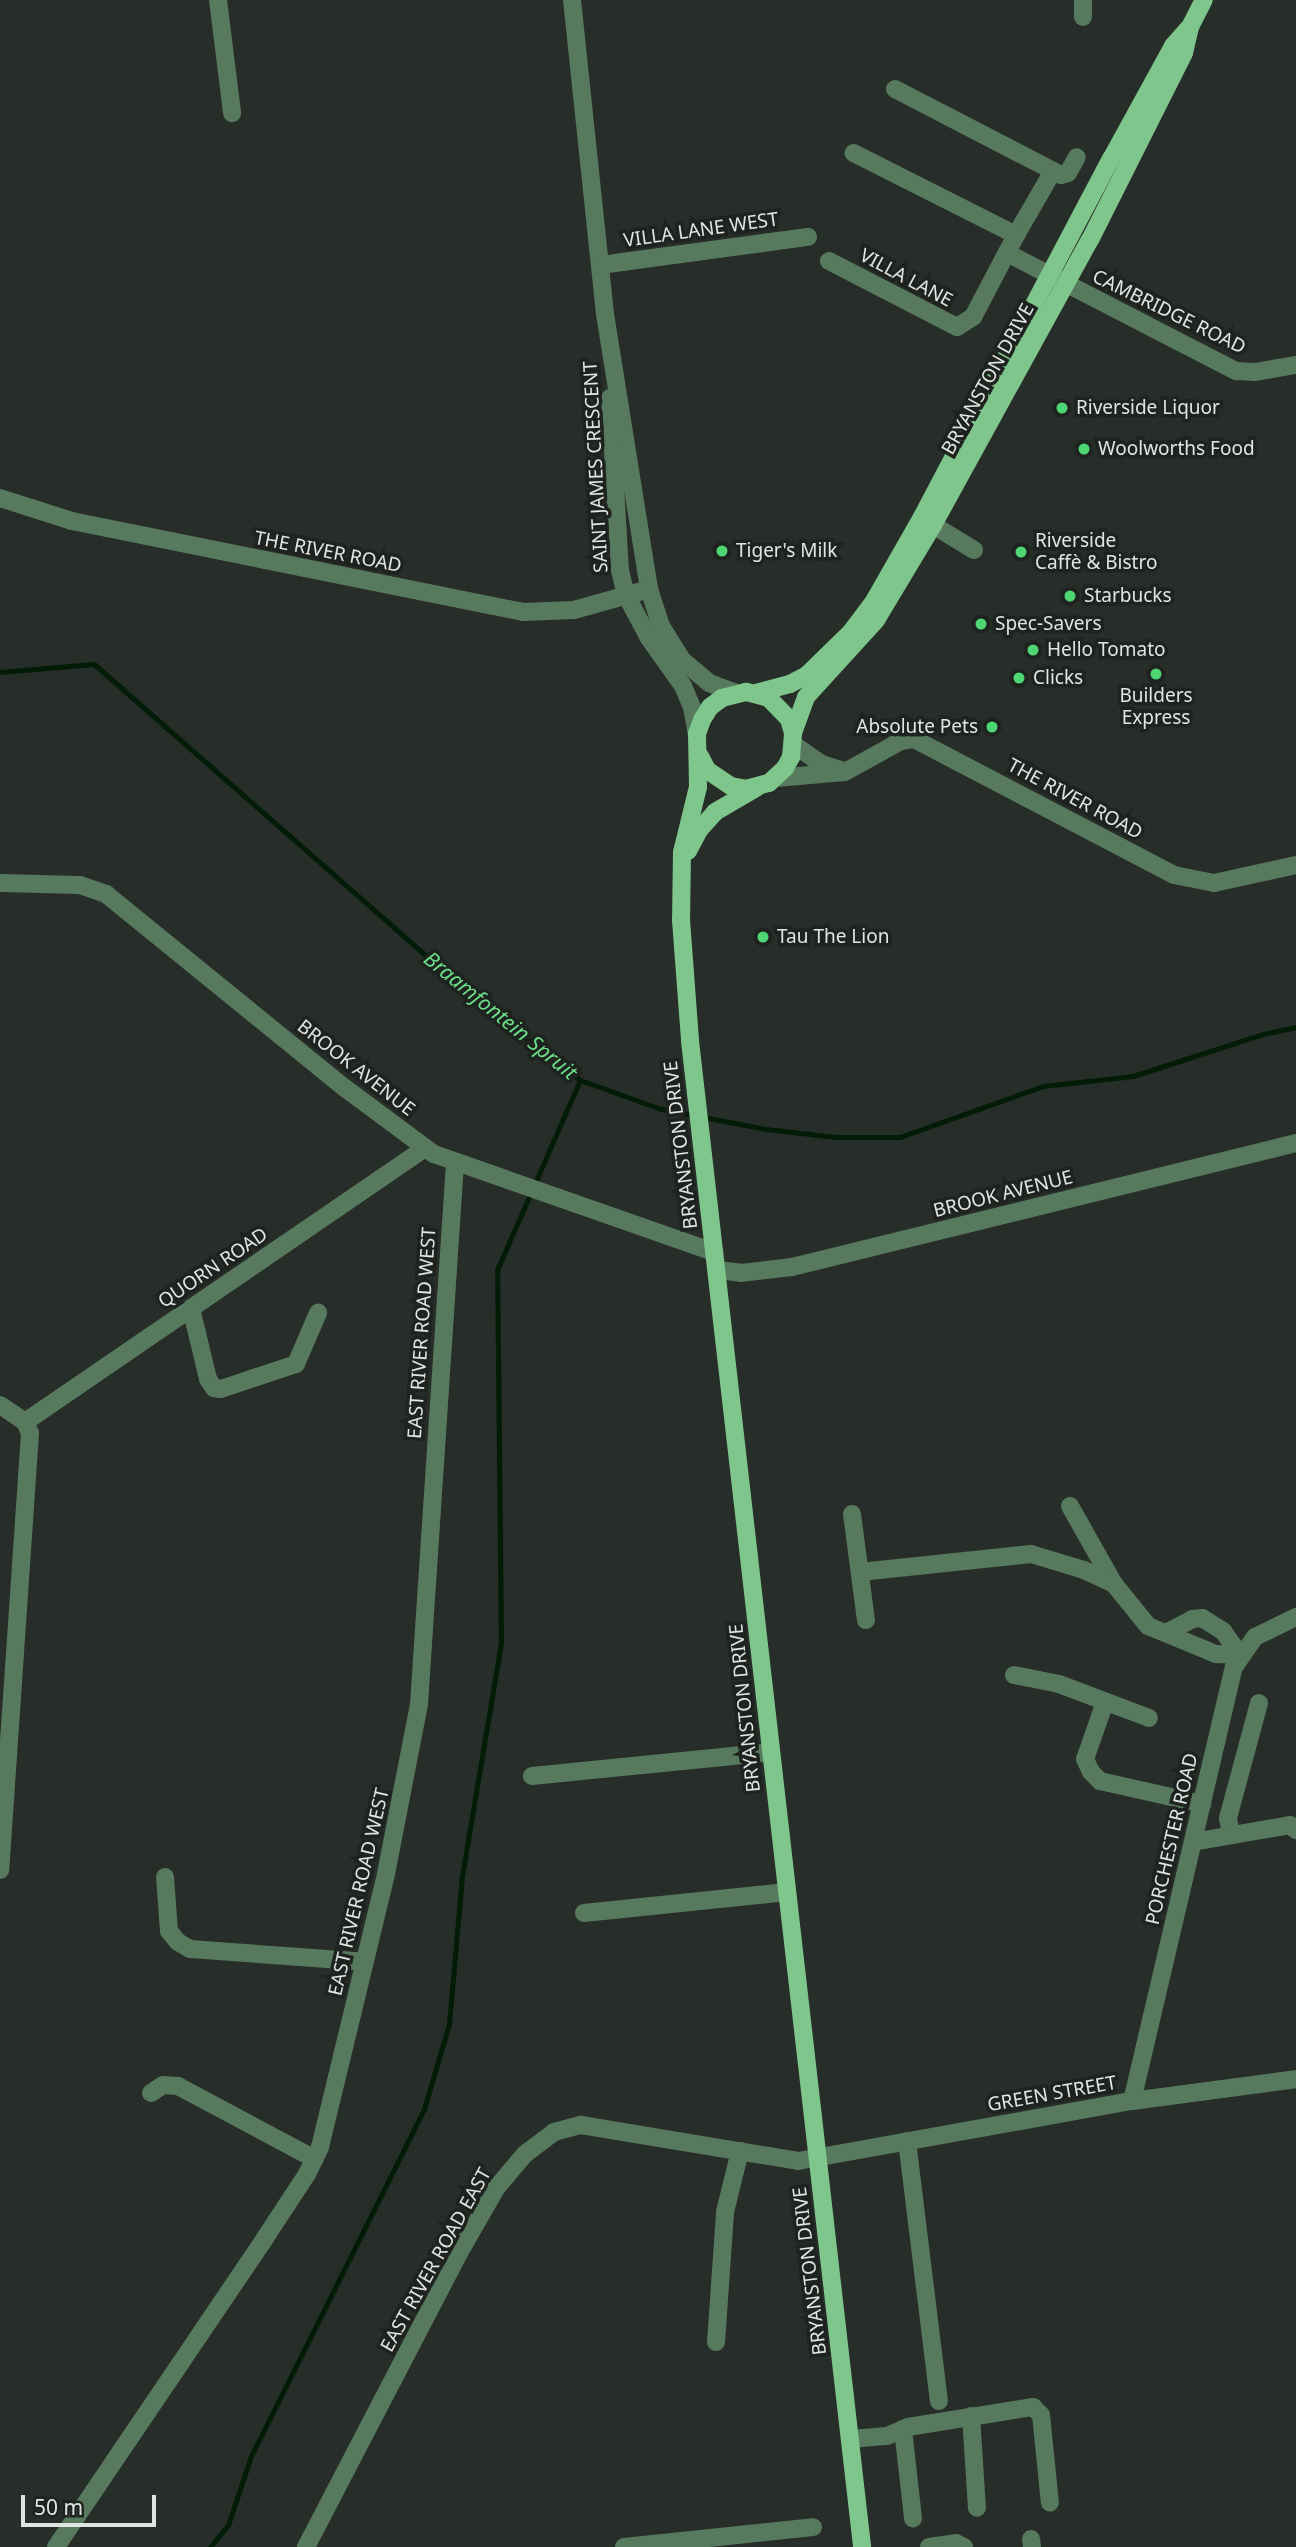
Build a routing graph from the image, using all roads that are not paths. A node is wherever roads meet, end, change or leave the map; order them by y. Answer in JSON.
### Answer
{"nodes":[{"id":1,"x":218,"y":0,"type":"edge"},
{"id":2,"x":572,"y":0,"type":"edge"},
{"id":3,"x":1204,"y":0,"type":"edge"},
{"id":4,"x":895,"y":89,"type":"dead end"},
{"id":5,"x":232,"y":113,"type":"dead end"},
{"id":6,"x":854,"y":153,"type":"dead end"},
{"id":7,"x":1077,"y":157,"type":"dead end"},
{"id":8,"x":1053,"y":171,"type":"junction"},
{"id":9,"x":1016,"y":234,"type":"junction"},
{"id":10,"x":807,"y":237,"type":"dead end"},
{"id":11,"x":1007,"y":253,"type":"junction"},
{"id":12,"x":829,"y":261,"type":"dead end"},
{"id":13,"x":600,"y":265,"type":"junction"},
{"id":14,"x":1057,"y":280,"type":"junction"},
{"id":15,"x":611,"y":346,"type":"junction"},
{"id":16,"x":1296,"y":365,"type":"edge"},
{"id":17,"x":0,"y":498,"type":"edge"},
{"id":18,"x":933,"y":525,"type":"junction"},
{"id":19,"x":974,"y":550,"type":"dead end"},
{"id":20,"x":649,"y":589,"type":"junction"},
{"id":21,"x":626,"y":595,"type":"junction"},
{"id":22,"x":737,"y":693,"type":"junction"},
{"id":23,"x":755,"y":693,"type":"junction"},
{"id":24,"x":697,"y":734,"type":"junction"},
{"id":25,"x":793,"y":738,"type":"junction"},
{"id":26,"x":700,"y":756,"type":"junction"},
{"id":27,"x":845,"y":772,"type":"junction"},
{"id":28,"x":768,"y":782,"type":"junction"},
{"id":29,"x":682,"y":863,"type":"junction"},
{"id":30,"x":1296,"y":865,"type":"edge"},
{"id":31,"x":0,"y":883,"type":"edge"},
{"id":32,"x":1296,"y":1143,"type":"edge"},
{"id":33,"x":424,"y":1149,"type":"junction"},
{"id":34,"x":455,"y":1164,"type":"junction"},
{"id":35,"x":716,"y":1261,"type":"junction"},
{"id":36,"x":191,"y":1308,"type":"junction"},
{"id":37,"x":318,"y":1313,"type":"dead end"},
{"id":38,"x":0,"y":1405,"type":"edge"},
{"id":39,"x":25,"y":1422,"type":"junction"},
{"id":40,"x":1070,"y":1506,"type":"dead end"},
{"id":41,"x":852,"y":1514,"type":"dead end"},
{"id":42,"x":860,"y":1572,"type":"junction"},
{"id":43,"x":1114,"y":1584,"type":"junction"},
{"id":44,"x":1296,"y":1617,"type":"edge"},
{"id":45,"x":866,"y":1620,"type":"dead end"},
{"id":46,"x":1168,"y":1632,"type":"junction"},
{"id":47,"x":1240,"y":1655,"type":"junction"},
{"id":48,"x":1014,"y":1675,"type":"dead end"},
{"id":49,"x":1105,"y":1702,"type":"junction"},
{"id":50,"x":1259,"y":1703,"type":"dead end"},
{"id":51,"x":1149,"y":1718,"type":"dead end"},
{"id":52,"x":771,"y":1752,"type":"junction"},
{"id":53,"x":532,"y":1776,"type":"dead end"},
{"id":54,"x":1202,"y":1804,"type":"junction"},
{"id":55,"x":1296,"y":1830,"type":"edge"},
{"id":56,"x":1231,"y":1835,"type":"junction"},
{"id":57,"x":1193,"y":1842,"type":"junction"},
{"id":58,"x":0,"y":1870,"type":"edge"},
{"id":59,"x":165,"y":1877,"type":"dead end"},
{"id":60,"x":787,"y":1892,"type":"junction"},
{"id":61,"x":584,"y":1913,"type":"dead end"},
{"id":62,"x":365,"y":1962,"type":"junction"},
{"id":63,"x":1296,"y":2079,"type":"edge"},
{"id":64,"x":151,"y":2093,"type":"dead end"},
{"id":65,"x":1132,"y":2101,"type":"junction"},
{"id":66,"x":907,"y":2141,"type":"junction"},
{"id":67,"x":740,"y":2151,"type":"junction"},
{"id":68,"x":817,"y":2158,"type":"junction"},
{"id":69,"x":315,"y":2159,"type":"junction"},
{"id":70,"x":716,"y":2342,"type":"dead end"},
{"id":71,"x":939,"y":2401,"type":"dead end"},
{"id":72,"x":971,"y":2416,"type":"junction"},
{"id":73,"x":903,"y":2429,"type":"junction"},
{"id":74,"x":851,"y":2439,"type":"junction"},
{"id":75,"x":1050,"y":2503,"type":"dead end"},
{"id":76,"x":977,"y":2508,"type":"dead end"},
{"id":77,"x":913,"y":2518,"type":"dead end"},
{"id":78,"x":813,"y":2527,"type":"dead end"},
{"id":79,"x":56,"y":2547,"type":"edge"},
{"id":80,"x":306,"y":2547,"type":"edge"},
{"id":81,"x":624,"y":2547,"type":"edge"},
{"id":82,"x":862,"y":2547,"type":"edge"},
{"id":83,"x":929,"y":2547,"type":"edge"},
{"id":84,"x":964,"y":2547,"type":"edge"}],
"edges":[{"from":1,"to":5,"type":"street"},
{"from":2,"to":13,"type":"street","name":"SAINT JAMES CRESCENT"},
{"from":3,"to":14,"type":"main road","name":"BRYANSTON DRIVE"},
{"from":4,"to":8,"type":"street"},
{"from":6,"to":9,"type":"street"},
{"from":7,"to":8,"type":"street"},
{"from":8,"to":9,"type":"street","name":"VILLA LANE"},
{"from":9,"to":11,"type":"street","name":"VILLA LANE"},
{"from":10,"to":13,"type":"street","name":"VILLA LANE WEST"},
{"from":11,"to":12,"type":"street","name":"VILLA LANE"},
{"from":11,"to":14,"type":"street"},
{"from":13,"to":15,"type":"street","name":"SAINT JAMES CRESCENT"},
{"from":14,"to":16,"type":"street","name":"CAMBRIDGE ROAD"},
{"from":14,"to":18,"type":"main road","name":"BRYANSTON DRIVE"},
{"from":14,"to":23,"type":"main road","name":"BRYANSTON DRIVE"},
{"from":15,"to":20,"type":"street","name":"SAINT JAMES CRESCENT"},
{"from":15,"to":21,"type":"street","name":"SAINT JAMES CRESCENT"},
{"from":17,"to":21,"type":"street","name":"THE RIVER ROAD"},
{"from":18,"to":19,"type":"street"},
{"from":18,"to":25,"type":"main road","name":"BRYANSTON DRIVE"},
{"from":20,"to":21,"type":"street","name":"THE RIVER ROAD"},
{"from":20,"to":22,"type":"street","name":"SAINT JAMES CRESCENT"},
{"from":21,"to":24,"type":"street","name":"SAINT JAMES CRESCENT"},
{"from":22,"to":23,"type":"main road"},
{"from":22,"to":24,"type":"main road"},
{"from":23,"to":25,"type":"main road"},
{"from":24,"to":26,"type":"main road"},
{"from":25,"to":27,"type":"street"},
{"from":25,"to":28,"type":"main road"},
{"from":26,"to":28,"type":"main road"},
{"from":26,"to":29,"type":"main road","name":"BRYANSTON DRIVE"},
{"from":27,"to":28,"type":"street","name":"THE RIVER ROAD"},
{"from":27,"to":30,"type":"street","name":"THE RIVER ROAD"},
{"from":28,"to":29,"type":"main road","name":"BRYANSTON DRIVE"},
{"from":29,"to":35,"type":"main road","name":"BRYANSTON DRIVE"},
{"from":31,"to":33,"type":"street","name":"BROOK AVENUE"},
{"from":32,"to":35,"type":"street","name":"BROOK AVENUE"},
{"from":33,"to":34,"type":"street","name":"BROOK AVENUE"},
{"from":33,"to":36,"type":"street","name":"QUORN ROAD"},
{"from":34,"to":35,"type":"street","name":"BROOK AVENUE"},
{"from":34,"to":62,"type":"street","name":"EAST RIVER ROAD WEST"},
{"from":35,"to":52,"type":"main road","name":"BRYANSTON DRIVE"},
{"from":36,"to":37,"type":"street"},
{"from":36,"to":39,"type":"street","name":"QUORN ROAD"},
{"from":38,"to":39,"type":"street"},
{"from":39,"to":58,"type":"street"},
{"from":40,"to":43,"type":"street"},
{"from":41,"to":42,"type":"street"},
{"from":42,"to":43,"type":"street"},
{"from":42,"to":45,"type":"street"},
{"from":43,"to":46,"type":"street"},
{"from":44,"to":47,"type":"street","name":"PORCHESTER ROAD"},
{"from":46,"to":47,"type":"street"},
{"from":46,"to":47,"type":"street"},
{"from":47,"to":54,"type":"street","name":"PORCHESTER ROAD"},
{"from":48,"to":49,"type":"street"},
{"from":49,"to":51,"type":"street"},
{"from":49,"to":54,"type":"street"},
{"from":50,"to":56,"type":"street"},
{"from":52,"to":53,"type":"street"},
{"from":52,"to":60,"type":"main road","name":"BRYANSTON DRIVE"},
{"from":54,"to":57,"type":"street","name":"PORCHESTER ROAD"},
{"from":55,"to":56,"type":"street"},
{"from":56,"to":57,"type":"street"},
{"from":57,"to":65,"type":"street","name":"PORCHESTER ROAD"},
{"from":59,"to":62,"type":"street"},
{"from":60,"to":61,"type":"street"},
{"from":60,"to":68,"type":"main road","name":"BRYANSTON DRIVE"},
{"from":62,"to":69,"type":"street","name":"EAST RIVER ROAD WEST"},
{"from":63,"to":65,"type":"street","name":"GREEN STREET"},
{"from":64,"to":69,"type":"street"},
{"from":65,"to":66,"type":"street","name":"GREEN STREET"},
{"from":66,"to":68,"type":"street","name":"GREEN STREET"},
{"from":66,"to":71,"type":"street"},
{"from":67,"to":68,"type":"street","name":"EAST RIVER ROAD EAST"},
{"from":67,"to":70,"type":"street"},
{"from":67,"to":80,"type":"street","name":"EAST RIVER ROAD EAST"},
{"from":68,"to":74,"type":"main road","name":"BRYANSTON DRIVE"},
{"from":69,"to":79,"type":"street","name":"EAST RIVER ROAD WEST"},
{"from":72,"to":73,"type":"street"},
{"from":72,"to":75,"type":"street"},
{"from":72,"to":76,"type":"street"},
{"from":73,"to":74,"type":"street"},
{"from":73,"to":77,"type":"street"},
{"from":74,"to":82,"type":"main road","name":"BRYANSTON DRIVE"},
{"from":78,"to":81,"type":"street"},
{"from":83,"to":84,"type":"street"}]}
